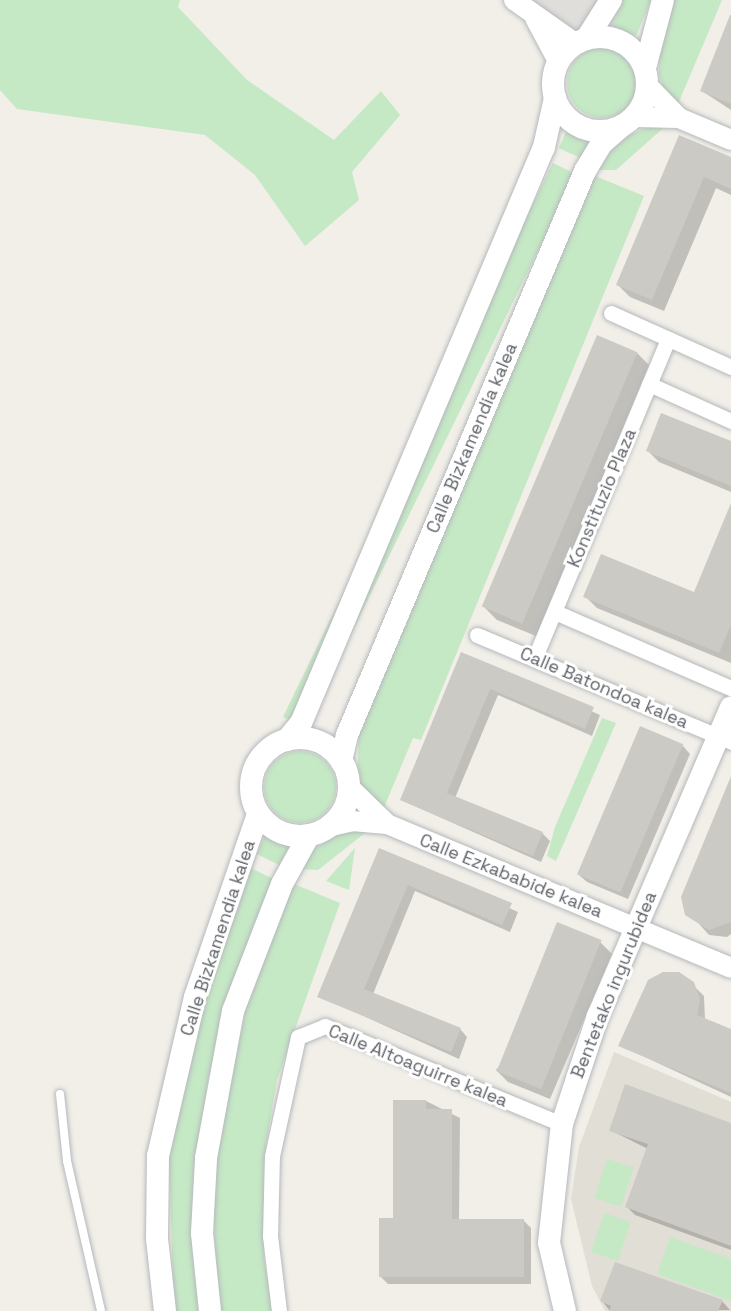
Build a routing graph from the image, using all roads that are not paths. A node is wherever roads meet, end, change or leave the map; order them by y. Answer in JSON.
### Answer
{"nodes":[{"id":1,"x":514,"y":0,"type":"edge"},
{"id":2,"x":611,"y":0,"type":"edge"},
{"id":3,"x":663,"y":0,"type":"edge"},
{"id":4,"x":533,"y":16,"type":"junction"},
{"id":5,"x":581,"y":41,"type":"junction"},
{"id":6,"x":558,"y":61,"type":"junction"},
{"id":7,"x":647,"y":77,"type":"junction"},
{"id":8,"x":555,"y":98,"type":"junction"},
{"id":9,"x":679,"y":118,"type":"junction"},
{"id":10,"x":628,"y":121,"type":"junction"},
{"id":11,"x":731,"y":140,"type":"edge"},
{"id":12,"x":611,"y":314,"type":"dead end"},
{"id":13,"x":668,"y":339,"type":"junction"},
{"id":14,"x":731,"y":367,"type":"edge"},
{"id":15,"x":650,"y":384,"type":"junction"},
{"id":16,"x":731,"y":421,"type":"edge"},
{"id":17,"x":555,"y":612,"type":"junction"},
{"id":18,"x":477,"y":635,"type":"dead end"},
{"id":19,"x":535,"y":657,"type":"junction"},
{"id":20,"x":731,"y":688,"type":"edge"},
{"id":21,"x":731,"y":707,"type":"edge"},
{"id":22,"x":725,"y":739,"type":"edge"},
{"id":23,"x":287,"y":740,"type":"junction"},
{"id":24,"x":341,"y":761,"type":"junction"},
{"id":25,"x":349,"y":787,"type":"junction"},
{"id":26,"x":258,"y":814,"type":"junction"},
{"id":27,"x":387,"y":824,"type":"junction"},
{"id":28,"x":318,"y":831,"type":"junction"},
{"id":29,"x":636,"y":928,"type":"junction"},
{"id":30,"x":731,"y":967,"type":"edge"},
{"id":31,"x":60,"y":1094,"type":"dead end"},
{"id":32,"x":562,"y":1124,"type":"junction"},
{"id":33,"x":101,"y":1311,"type":"edge"},
{"id":34,"x":165,"y":1311,"type":"edge"},
{"id":35,"x":210,"y":1311,"type":"edge"},
{"id":36,"x":279,"y":1311,"type":"edge"},
{"id":37,"x":565,"y":1311,"type":"edge"}],
"edges":[{"from":1,"to":4,"type":"street"},
{"from":2,"to":5,"type":"main road"},
{"from":3,"to":7,"type":"main road"},
{"from":4,"to":5,"type":"street"},
{"from":4,"to":6,"type":"street"},
{"from":5,"to":6,"type":"main road"},
{"from":5,"to":7,"type":"main road"},
{"from":6,"to":8,"type":"main road"},
{"from":7,"to":9,"type":"street"},
{"from":7,"to":10,"type":"main road"},
{"from":8,"to":10,"type":"main road"},
{"from":8,"to":23,"type":"main road"},
{"from":9,"to":10,"type":"street"},
{"from":9,"to":11,"type":"street"},
{"from":10,"to":24,"type":"main road","name":"Calle Bizkamendia kalea"},
{"from":12,"to":13,"type":"street"},
{"from":13,"to":14,"type":"street"},
{"from":13,"to":15,"type":"street","name":"Konstituzio Plaza"},
{"from":15,"to":16,"type":"street"},
{"from":15,"to":17,"type":"street","name":"Konstituzio Plaza"},
{"from":17,"to":19,"type":"street","name":"Konstituzio Plaza"},
{"from":17,"to":20,"type":"street"},
{"from":18,"to":19,"type":"street","name":"Calle Batondoa kalea"},
{"from":19,"to":22,"type":"street","name":"Calle Batondoa kalea"},
{"from":21,"to":22,"type":"main road","name":"Bentetako ingurubidea"},
{"from":22,"to":29,"type":"main road","name":"Bentetako ingurubidea"},
{"from":23,"to":24,"type":"main road"},
{"from":23,"to":26,"type":"main road"},
{"from":24,"to":25,"type":"main road"},
{"from":25,"to":27,"type":"street","name":"Calle Ezkababide kalea"},
{"from":25,"to":28,"type":"main road"},
{"from":26,"to":28,"type":"main road"},
{"from":26,"to":34,"type":"main road","name":"Calle Bizkamendia kalea"},
{"from":27,"to":28,"type":"street","name":"Calle Ezkababide kalea"},
{"from":27,"to":29,"type":"street","name":"Calle Ezkababide kalea"},
{"from":28,"to":35,"type":"main road","name":"Calle Bizkamendia kalea"},
{"from":29,"to":30,"type":"street","name":"Calle Ezkababide kalea"},
{"from":29,"to":32,"type":"main road","name":"Bentetako ingurubidea"},
{"from":31,"to":33,"type":"lane"},
{"from":32,"to":36,"type":"street","name":"Calle Altoaguirre kalea"},
{"from":32,"to":37,"type":"main road","name":"Bentetako ingurubidea"}]}
